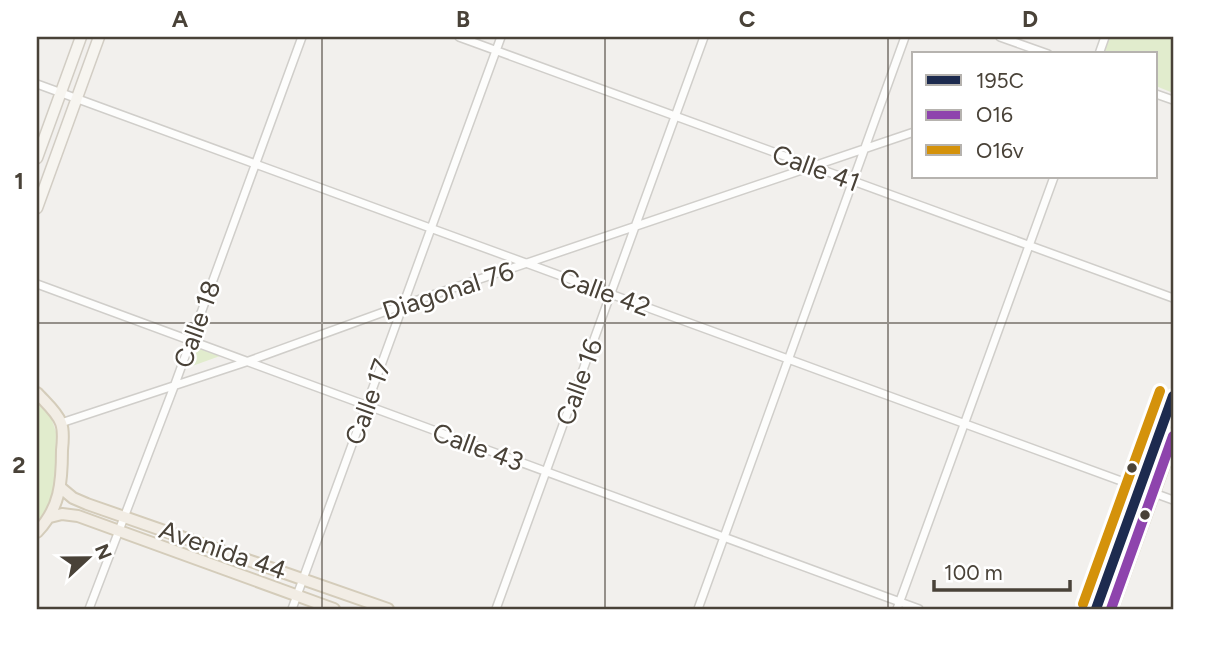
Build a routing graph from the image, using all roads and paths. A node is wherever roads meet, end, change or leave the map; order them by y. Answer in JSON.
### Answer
{"nodes":[{"id":1,"x":81,"y":37,"type":"edge"},
{"id":2,"x":99,"y":37,"type":"edge"},
{"id":3,"x":302,"y":37,"type":"edge"},
{"id":4,"x":458,"y":37,"type":"edge"},
{"id":5,"x":501,"y":37,"type":"edge"},
{"id":6,"x":704,"y":37,"type":"edge"},
{"id":7,"x":905,"y":37,"type":"edge"},
{"id":8,"x":1000,"y":37,"type":"edge"},
{"id":9,"x":496,"y":50,"type":"junction"},
{"id":10,"x":1042,"y":52,"type":"edge"},
{"id":11,"x":37,"y":84,"type":"edge"},
{"id":12,"x":61,"y":92,"type":"junction"},
{"id":13,"x":76,"y":98,"type":"junction"},
{"id":14,"x":675,"y":116,"type":"junction"},
{"id":15,"x":912,"y":133,"type":"edge"},
{"id":16,"x":864,"y":150,"type":"junction"},
{"id":17,"x":37,"y":158,"type":"edge"},
{"id":18,"x":255,"y":164,"type":"junction"},
{"id":19,"x":812,"y":166,"type":"junction"},
{"id":20,"x":1054,"y":178,"type":"edge"},
{"id":21,"x":853,"y":181,"type":"junction"},
{"id":22,"x":37,"y":208,"type":"edge"},
{"id":23,"x":431,"y":228,"type":"junction"},
{"id":24,"x":632,"y":229,"type":"junction"},
{"id":25,"x":1029,"y":245,"type":"junction"},
{"id":26,"x":529,"y":264,"type":"junction"},
{"id":27,"x":37,"y":284,"type":"edge"},
{"id":28,"x":611,"y":294,"type":"junction"},
{"id":29,"x":1173,"y":298,"type":"edge"},
{"id":30,"x":403,"y":305,"type":"junction"},
{"id":31,"x":190,"y":341,"type":"junction"},
{"id":32,"x":789,"y":359,"type":"junction"},
{"id":33,"x":246,"y":362,"type":"junction"},
{"id":34,"x":175,"y":384,"type":"junction"},
{"id":35,"x":37,"y":393,"type":"edge"},
{"id":36,"x":1173,"y":396,"type":"edge"},
{"id":37,"x":366,"y":406,"type":"junction"},
{"id":38,"x":61,"y":423,"type":"junction"},
{"id":39,"x":964,"y":423,"type":"junction"},
{"id":40,"x":1173,"y":440,"type":"edge"},
{"id":41,"x":546,"y":472,"type":"junction"},
{"id":42,"x":61,"y":488,"type":"junction"},
{"id":43,"x":1140,"y":488,"type":"junction"},
{"id":44,"x":1154,"y":493,"type":"junction"},
{"id":45,"x":1173,"y":500,"type":"edge"},
{"id":46,"x":124,"y":516,"type":"junction"},
{"id":47,"x":50,"y":517,"type":"junction"},
{"id":48,"x":118,"y":530,"type":"junction"},
{"id":49,"x":37,"y":532,"type":"edge"},
{"id":50,"x":724,"y":537,"type":"junction"},
{"id":51,"x":303,"y":578,"type":"junction"},
{"id":52,"x":297,"y":596,"type":"junction"},
{"id":53,"x":898,"y":606,"type":"edge"},
{"id":54,"x":89,"y":609,"type":"edge"},
{"id":55,"x":292,"y":609,"type":"edge"},
{"id":56,"x":334,"y":609,"type":"edge"},
{"id":57,"x":388,"y":609,"type":"edge"},
{"id":58,"x":496,"y":609,"type":"edge"},
{"id":59,"x":698,"y":609,"type":"edge"},
{"id":60,"x":919,"y":609,"type":"edge"},
{"id":61,"x":1096,"y":609,"type":"edge"},
{"id":62,"x":1112,"y":609,"type":"edge"}],
"edges":[{"from":1,"to":12,"type":"main road"},
{"from":2,"to":13,"type":"main road"},
{"from":3,"to":18,"type":"street","name":"Calle 18"},
{"from":4,"to":9,"type":"street","name":"Calle 41"},
{"from":5,"to":9,"type":"street","name":"Calle 17"},
{"from":6,"to":14,"type":"street","name":"Calle 16"},
{"from":7,"to":16,"type":"street"},
{"from":8,"to":10,"type":"street"},
{"from":9,"to":14,"type":"street","name":"Calle 41"},
{"from":9,"to":23,"type":"street","name":"Calle 17"},
{"from":11,"to":12,"type":"street","name":"Calle 42"},
{"from":12,"to":13,"type":"street","name":"Calle 42"},
{"from":12,"to":17,"type":"main road"},
{"from":13,"to":18,"type":"street","name":"Calle 42"},
{"from":13,"to":22,"type":"main road"},
{"from":14,"to":19,"type":"street","name":"Calle 41"},
{"from":14,"to":24,"type":"street","name":"Calle 16"},
{"from":15,"to":16,"type":"street","name":"Diagonal 76"},
{"from":16,"to":19,"type":"street","name":"Diagonal 76"},
{"from":16,"to":21,"type":"street"},
{"from":18,"to":23,"type":"street","name":"Calle 42"},
{"from":18,"to":31,"type":"street","name":"Calle 18"},
{"from":19,"to":21,"type":"street","name":"Calle 41"},
{"from":19,"to":24,"type":"street","name":"Diagonal 76"},
{"from":20,"to":25,"type":"street"},
{"from":21,"to":25,"type":"street","name":"Calle 41"},
{"from":21,"to":32,"type":"street"},
{"from":23,"to":26,"type":"street","name":"Calle 42"},
{"from":23,"to":30,"type":"street","name":"Calle 17"},
{"from":24,"to":26,"type":"street","name":"Diagonal 76"},
{"from":24,"to":28,"type":"street","name":"Calle 16"},
{"from":25,"to":29,"type":"street","name":"Calle 41"},
{"from":25,"to":39,"type":"street"},
{"from":26,"to":28,"type":"street","name":"Calle 42"},
{"from":26,"to":30,"type":"street","name":"Diagonal 76"},
{"from":27,"to":31,"type":"street","name":"Calle 43"},
{"from":28,"to":32,"type":"street","name":"Calle 42"},
{"from":28,"to":41,"type":"street","name":"Calle 16"},
{"from":30,"to":33,"type":"street","name":"Diagonal 76"},
{"from":30,"to":37,"type":"street","name":"Calle 17"},
{"from":31,"to":33,"type":"street","name":"Calle 43"},
{"from":31,"to":34,"type":"street","name":"Calle 18"},
{"from":32,"to":39,"type":"street","name":"Calle 42"},
{"from":32,"to":50,"type":"street"},
{"from":33,"to":34,"type":"street","name":"Diagonal 76"},
{"from":33,"to":37,"type":"street","name":"Calle 43"},
{"from":34,"to":38,"type":"street","name":"Diagonal 76"},
{"from":34,"to":46,"type":"street","name":"Calle 18"},
{"from":35,"to":38,"type":"main road"},
{"from":36,"to":43,"type":"main road"},
{"from":37,"to":41,"type":"street","name":"Calle 43"},
{"from":37,"to":51,"type":"street","name":"Calle 17"},
{"from":38,"to":42,"type":"main road"},
{"from":39,"to":43,"type":"street","name":"Calle 42"},
{"from":39,"to":53,"type":"street"},
{"from":40,"to":44,"type":"main road"},
{"from":41,"to":50,"type":"street","name":"Calle 43"},
{"from":41,"to":58,"type":"street","name":"Calle 16"},
{"from":42,"to":46,"type":"main road","name":"Avenida 44"},
{"from":42,"to":47,"type":"main road"},
{"from":43,"to":44,"type":"street","name":"Calle 42"},
{"from":43,"to":61,"type":"main road"},
{"from":44,"to":45,"type":"street","name":"Calle 42"},
{"from":44,"to":62,"type":"main road"},
{"from":46,"to":48,"type":"street","name":"Calle 18"},
{"from":46,"to":51,"type":"main road","name":"Avenida 44"},
{"from":47,"to":48,"type":"main road","name":"Avenida 44"},
{"from":47,"to":49,"type":"main road"},
{"from":48,"to":52,"type":"main road","name":"Avenida 44"},
{"from":48,"to":54,"type":"street","name":"Calle 18"},
{"from":50,"to":53,"type":"street","name":"Calle 43"},
{"from":50,"to":59,"type":"street"},
{"from":51,"to":52,"type":"street","name":"Calle 17"},
{"from":51,"to":57,"type":"main road","name":"Avenida 44"},
{"from":52,"to":55,"type":"street","name":"Calle 17"},
{"from":52,"to":56,"type":"main road","name":"Avenida 44"},
{"from":53,"to":60,"type":"street","name":"Calle 43"}]}
